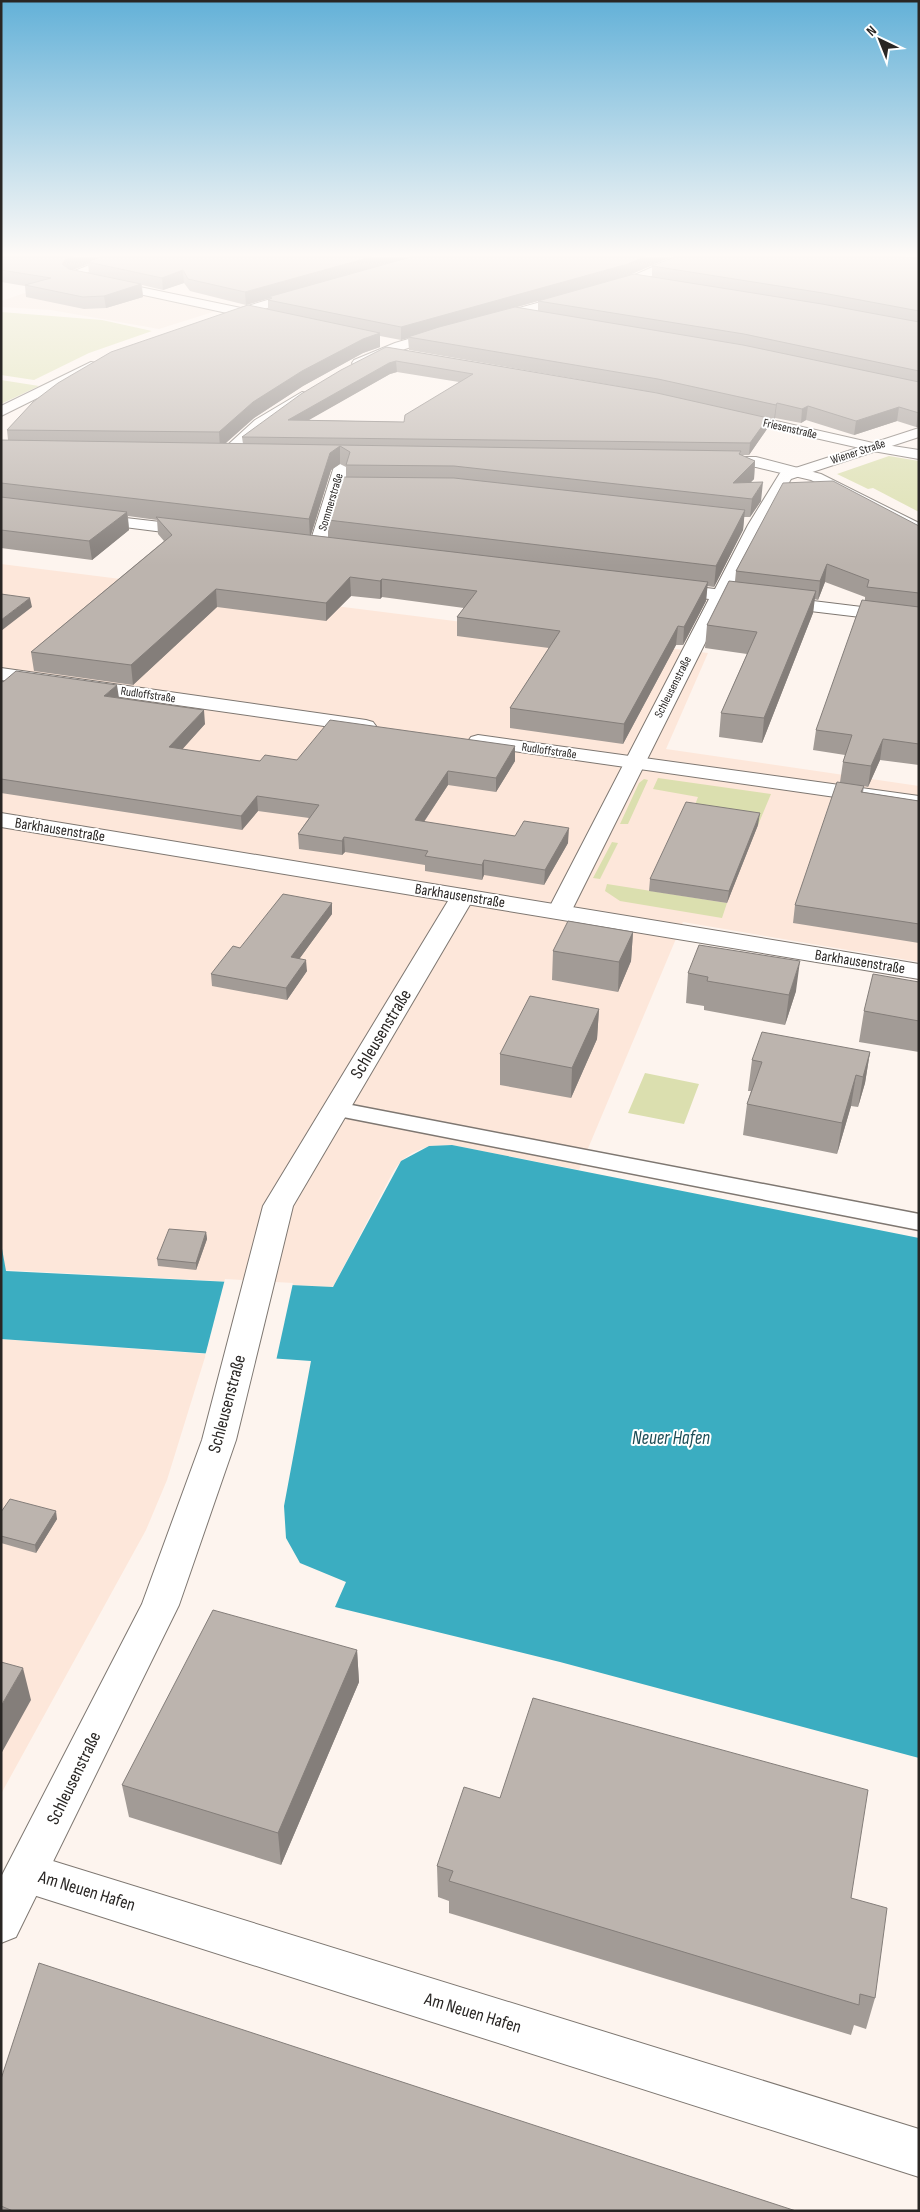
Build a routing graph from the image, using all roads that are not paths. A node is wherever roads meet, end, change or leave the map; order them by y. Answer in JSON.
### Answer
{"nodes":[{"id":1,"x":362,"y":360,"type":"edge"},
{"id":2,"x":103,"y":361,"type":"edge"},
{"id":3,"x":348,"y":369,"type":"edge"},
{"id":4,"x":309,"y":391,"type":"edge"},
{"id":5,"x":1,"y":412,"type":"edge"},
{"id":6,"x":723,"y":413,"type":"edge"},
{"id":7,"x":919,"y":432,"type":"edge"},
{"id":8,"x":873,"y":448,"type":"junction"},
{"id":9,"x":919,"y":455,"type":"edge"},
{"id":10,"x":245,"y":456,"type":"edge"},
{"id":11,"x":364,"y":457,"type":"edge"},
{"id":12,"x":707,"y":462,"type":"edge"},
{"id":13,"x":797,"y":472,"type":"junction"},
{"id":14,"x":336,"y":490,"type":"junction"},
{"id":15,"x":356,"y":490,"type":"edge"},
{"id":16,"x":70,"y":516,"type":"edge"},
{"id":17,"x":736,"y":522,"type":"edge"},
{"id":18,"x":756,"y":525,"type":"junction"},
{"id":19,"x":919,"y":530,"type":"edge"},
{"id":20,"x":209,"y":533,"type":"edge"},
{"id":21,"x":298,"y":544,"type":"edge"},
{"id":22,"x":317,"y":546,"type":"junction"},
{"id":23,"x":337,"y":548,"type":"edge"},
{"id":24,"x":652,"y":587,"type":"edge"},
{"id":25,"x":720,"y":595,"type":"junction"},
{"id":26,"x":919,"y":619,"type":"edge"},
{"id":27,"x":1,"y":674,"type":"edge"},
{"id":28,"x":381,"y":728,"type":"edge"},
{"id":29,"x":459,"y":739,"type":"edge"},
{"id":30,"x":634,"y":763,"type":"junction"},
{"id":31,"x":919,"y":803,"type":"edge"},
{"id":32,"x":1,"y":820,"type":"edge"},
{"id":33,"x":463,"y":896,"type":"junction"},
{"id":34,"x":559,"y":912,"type":"junction"},
{"id":35,"x":919,"y":972,"type":"edge"},
{"id":36,"x":336,"y":1108,"type":"junction"},
{"id":37,"x":919,"y":1222,"type":"edge"},
{"id":38,"x":27,"y":1873,"type":"junction"},
{"id":39,"x":1,"y":1922,"type":"edge"},
{"id":40,"x":919,"y":2153,"type":"edge"}],
"edges":[{"from":1,"to":3,"type":"street"},
{"from":2,"to":5,"type":"street"},
{"from":4,"to":10,"type":"street"},
{"from":6,"to":8,"type":"street","name":"Friesenstraße"},
{"from":7,"to":8,"type":"street","name":"Wiener Straße"},
{"from":8,"to":9,"type":"street","name":"Friesenstraße"},
{"from":8,"to":13,"type":"street","name":"Wiener Straße"},
{"from":11,"to":14,"type":"street","name":"Sommerstraße"},
{"from":12,"to":13,"type":"street"},
{"from":13,"to":18,"type":"street","name":"Schleusenstraße"},
{"from":13,"to":19,"type":"street"},
{"from":14,"to":15,"type":"street"},
{"from":14,"to":22,"type":"street","name":"Sommerstraße"},
{"from":16,"to":20,"type":"street"},
{"from":17,"to":18,"type":"street"},
{"from":18,"to":25,"type":"street","name":"Schleusenstraße"},
{"from":21,"to":22,"type":"street"},
{"from":22,"to":23,"type":"street"},
{"from":24,"to":25,"type":"street"},
{"from":25,"to":26,"type":"street"},
{"from":25,"to":30,"type":"street","name":"Schleusenstraße"},
{"from":27,"to":28,"type":"street","name":"Rudloffstraße"},
{"from":29,"to":30,"type":"street","name":"Rudloffstraße"},
{"from":30,"to":31,"type":"street","name":"Rudloffstraße"},
{"from":30,"to":34,"type":"street","name":"Schleusenstraße"},
{"from":32,"to":33,"type":"street","name":"Barkhausenstraße"},
{"from":33,"to":34,"type":"street","name":"Barkhausenstraße"},
{"from":33,"to":36,"type":"street","name":"Schleusenstraße"},
{"from":34,"to":35,"type":"street","name":"Barkhausenstraße"},
{"from":36,"to":37,"type":"street"},
{"from":36,"to":38,"type":"street","name":"Schleusenstraße"},
{"from":38,"to":39,"type":"street","name":"Schleusenstraße"},
{"from":38,"to":40,"type":"street","name":"Am Neuen Hafen"}]}
